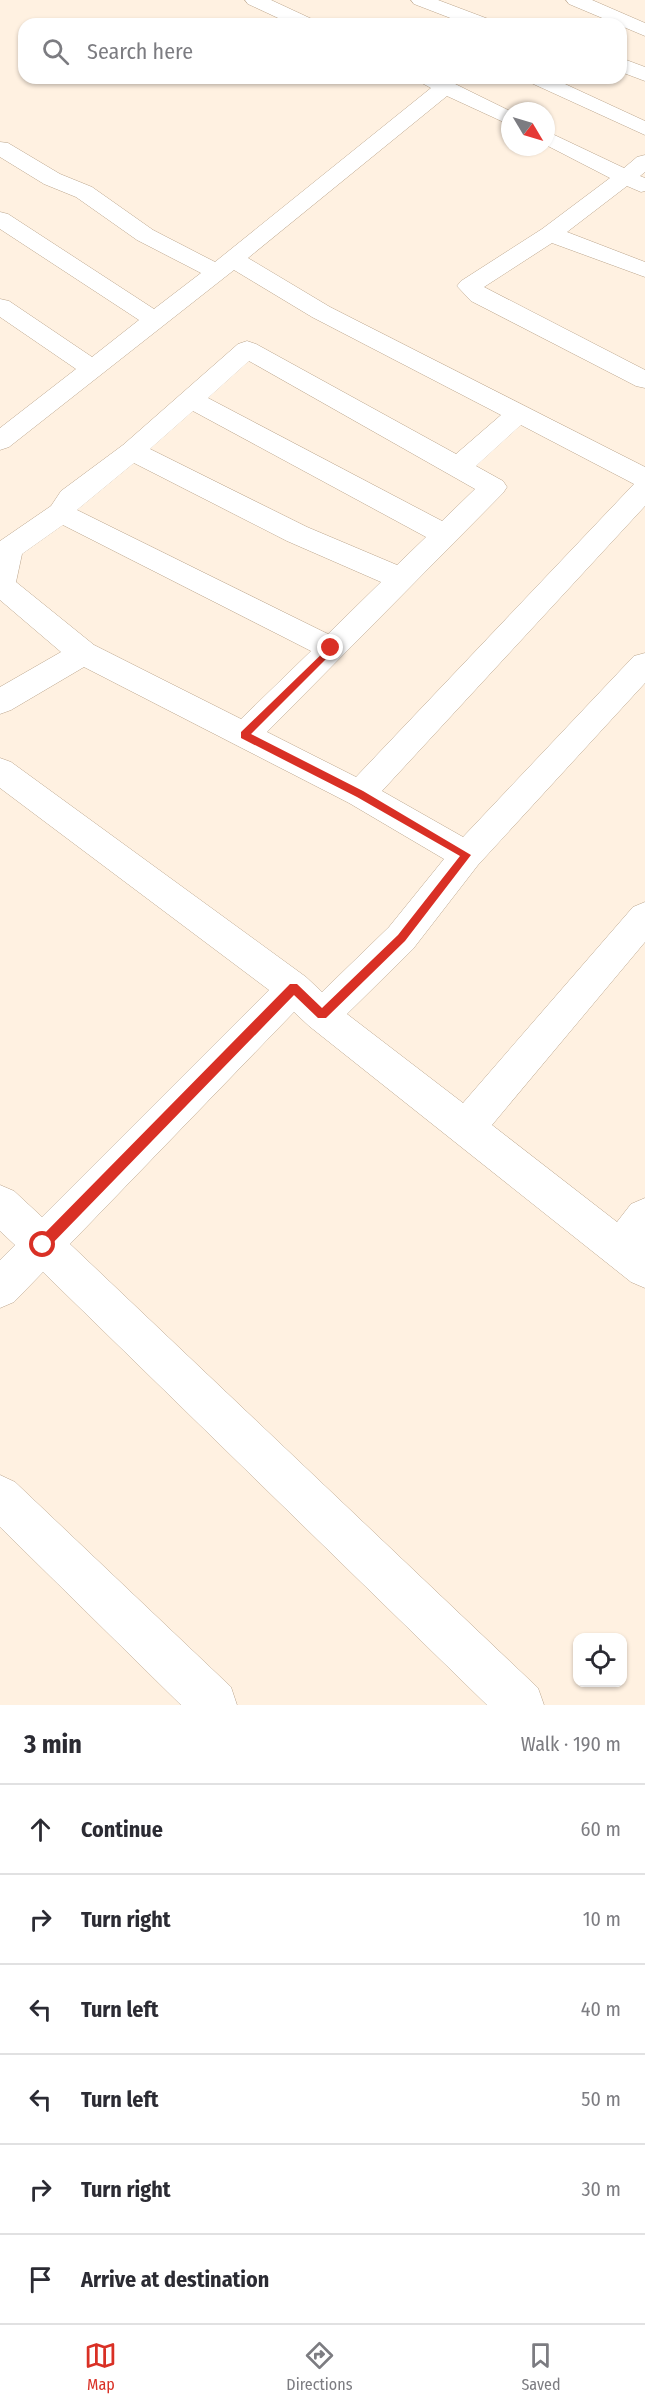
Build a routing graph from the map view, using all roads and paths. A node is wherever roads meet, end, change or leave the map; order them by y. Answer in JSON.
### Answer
{"nodes":[{"id":1,"x":255,"y":0,"type":"edge"},
{"id":2,"x":421,"y":0,"type":"edge"},
{"id":3,"x":576,"y":0,"type":"edge"},
{"id":4,"x":294,"y":18,"type":"edge"},
{"id":5,"x":468,"y":18,"type":"edge"},
{"id":6,"x":617,"y":18,"type":"edge"},
{"id":7,"x":627,"y":22,"type":"edge"},
{"id":8,"x":645,"y":30,"type":"edge"},
{"id":9,"x":627,"y":67,"type":"edge"},
{"id":10,"x":645,"y":75,"type":"edge"},
{"id":11,"x":435,"y":84,"type":"edge"},
{"id":12,"x":441,"y":84,"type":"edge"},
{"id":13,"x":549,"y":84,"type":"edge"},
{"id":14,"x":501,"y":114,"type":"edge"},
{"id":15,"x":645,"y":129,"type":"edge"},
{"id":16,"x":555,"y":142,"type":"edge"},
{"id":17,"x":0,"y":148,"type":"edge"},
{"id":18,"x":645,"y":162,"type":"edge"},
{"id":19,"x":635,"y":182,"type":"edge"},
{"id":20,"x":0,"y":219,"type":"edge"},
{"id":21,"x":550,"y":234,"type":"junction"},
{"id":22,"x":225,"y":265,"type":"junction"},
{"id":23,"x":645,"y":270,"type":"edge"},
{"id":24,"x":0,"y":306,"type":"edge"},
{"id":25,"x":155,"y":320,"type":"junction"},
{"id":26,"x":93,"y":369,"type":"junction"},
{"id":27,"x":645,"y":380,"type":"edge"},
{"id":28,"x":190,"y":399,"type":"junction"},
{"id":29,"x":519,"y":413,"type":"junction"},
{"id":30,"x":3,"y":434,"type":"edge"},
{"id":31,"x":132,"y":451,"type":"junction"},
{"id":32,"x":458,"y":467,"type":"junction"},
{"id":33,"x":645,"y":478,"type":"edge"},
{"id":34,"x":645,"y":489,"type":"edge"},
{"id":35,"x":61,"y":513,"type":"junction"},
{"id":36,"x":445,"y":535,"type":"junction"},
{"id":37,"x":402,"y":579,"type":"junction"},
{"id":38,"x":331,"y":648,"type":"junction"},
{"id":39,"x":83,"y":653,"type":"junction"},
{"id":40,"x":645,"y":664,"type":"edge"},
{"id":41,"x":0,"y":702,"type":"edge"},
{"id":42,"x":244,"y":735,"type":"junction"},
{"id":43,"x":0,"y":771,"type":"edge"},
{"id":44,"x":360,"y":794,"type":"junction"},
{"id":45,"x":466,"y":855,"type":"junction"},
{"id":46,"x":645,"y":917,"type":"edge"},
{"id":47,"x":294,"y":988,"type":"junction"},
{"id":48,"x":322,"y":1015,"type":"junction"},
{"id":49,"x":466,"y":1127,"type":"junction"},
{"id":50,"x":0,"y":1204,"type":"edge"},
{"id":51,"x":645,"y":1217,"type":"edge"},
{"id":52,"x":43,"y":1245,"type":"junction"},
{"id":53,"x":633,"y":1258,"type":"edge"},
{"id":54,"x":0,"y":1288,"type":"edge"},
{"id":55,"x":0,"y":1497,"type":"edge"},
{"id":56,"x":214,"y":1704,"type":"edge"},
{"id":57,"x":521,"y":1705,"type":"edge"}],
"edges":[{"from":1,"to":4,"type":"street"},
{"from":2,"to":5,"type":"street"},
{"from":3,"to":6,"type":"street"},
{"from":7,"to":8,"type":"street"},
{"from":9,"to":10,"type":"street"},
{"from":11,"to":22,"type":"street"},
{"from":12,"to":14,"type":"street"},
{"from":13,"to":15,"type":"street"},
{"from":16,"to":19,"type":"street"},
{"from":17,"to":22,"type":"street"},
{"from":18,"to":19,"type":"street"},
{"from":19,"to":21,"type":"street"},
{"from":20,"to":25,"type":"street"},
{"from":21,"to":23,"type":"street"},
{"from":21,"to":27,"type":"street"},
{"from":22,"to":25,"type":"street"},
{"from":22,"to":29,"type":"street"},
{"from":24,"to":26,"type":"street"},
{"from":25,"to":26,"type":"street"},
{"from":26,"to":30,"type":"street"},
{"from":28,"to":31,"type":"street"},
{"from":28,"to":32,"type":"street"},
{"from":28,"to":36,"type":"street"},
{"from":29,"to":32,"type":"street"},
{"from":29,"to":33,"type":"street"},
{"from":31,"to":35,"type":"street"},
{"from":31,"to":37,"type":"street"},
{"from":32,"to":36,"type":"street"},
{"from":34,"to":44,"type":"street"},
{"from":35,"to":38,"type":"street"},
{"from":35,"to":39,"type":"street"},
{"from":36,"to":37,"type":"street"},
{"from":37,"to":38,"type":"street"},
{"from":38,"to":42,"type":"street"},
{"from":39,"to":41,"type":"street"},
{"from":39,"to":42,"type":"street"},
{"from":40,"to":45,"type":"street"},
{"from":42,"to":44,"type":"street"},
{"from":43,"to":47,"type":"street"},
{"from":44,"to":45,"type":"street"},
{"from":45,"to":48,"type":"street"},
{"from":46,"to":49,"type":"street"},
{"from":47,"to":48,"type":"street"},
{"from":47,"to":52,"type":"street"},
{"from":48,"to":49,"type":"street"},
{"from":49,"to":53,"type":"street"},
{"from":50,"to":52,"type":"street"},
{"from":51,"to":53,"type":"street"},
{"from":52,"to":54,"type":"street"},
{"from":52,"to":57,"type":"street"},
{"from":55,"to":56,"type":"street"}]}
